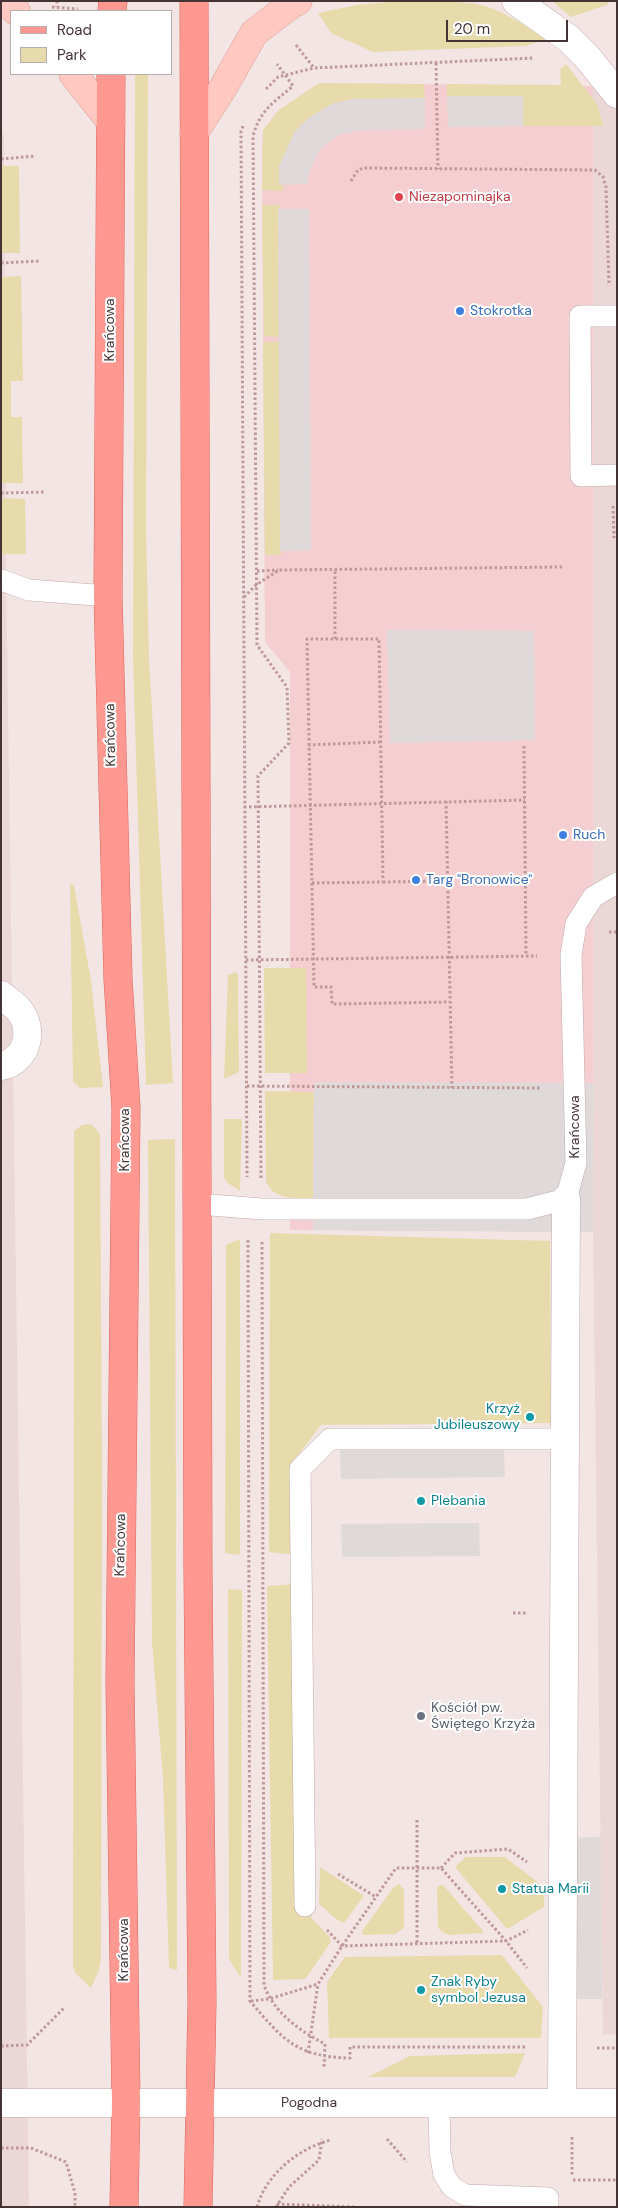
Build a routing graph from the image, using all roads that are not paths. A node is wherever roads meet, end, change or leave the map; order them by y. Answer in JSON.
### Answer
{"nodes":[{"id":1,"x":4,"y":1,"type":"edge"},
{"id":2,"x":194,"y":1,"type":"edge"},
{"id":3,"x":298,"y":1,"type":"edge"},
{"id":4,"x":516,"y":1,"type":"edge"},
{"id":5,"x":15,"y":10,"type":"edge"},
{"id":6,"x":74,"y":75,"type":"edge"},
{"id":7,"x":112,"y":75,"type":"edge"},
{"id":8,"x":617,"y":94,"type":"edge"},
{"id":9,"x":111,"y":122,"type":"junction"},
{"id":10,"x":194,"y":133,"type":"junction"},
{"id":11,"x":617,"y":316,"type":"edge"},
{"id":12,"x":617,"y":475,"type":"edge"},
{"id":13,"x":1,"y":580,"type":"edge"},
{"id":14,"x":108,"y":596,"type":"junction"},
{"id":15,"x":617,"y":883,"type":"edge"},
{"id":16,"x":1,"y":995,"type":"edge"},
{"id":17,"x":1,"y":1066,"type":"edge"},
{"id":18,"x":566,"y":1199,"type":"junction"},
{"id":19,"x":198,"y":1204,"type":"junction"},
{"id":20,"x":564,"y":1439,"type":"junction"},
{"id":21,"x":305,"y":1906,"type":"dead end"},
{"id":22,"x":1,"y":2103,"type":"edge"},
{"id":23,"x":126,"y":2103,"type":"junction"},
{"id":24,"x":201,"y":2103,"type":"junction"},
{"id":25,"x":439,"y":2103,"type":"junction"},
{"id":26,"x":562,"y":2103,"type":"junction"},
{"id":27,"x":617,"y":2103,"type":"edge"},
{"id":28,"x":124,"y":2207,"type":"edge"},
{"id":29,"x":198,"y":2207,"type":"edge"},
{"id":30,"x":548,"y":2207,"type":"edge"}],
"edges":[{"from":1,"to":5,"type":"street"},
{"from":2,"to":10,"type":"main road"},
{"from":3,"to":10,"type":"street"},
{"from":4,"to":8,"type":"street"},
{"from":6,"to":9,"type":"street"},
{"from":7,"to":9,"type":"main road","name":"Krańcowa"},
{"from":9,"to":14,"type":"main road","name":"Krańcowa"},
{"from":10,"to":19,"type":"main road"},
{"from":11,"to":12,"type":"lane"},
{"from":13,"to":14,"type":"lane"},
{"from":14,"to":23,"type":"main road","name":"Krańcowa"},
{"from":15,"to":18,"type":"lane","name":"Krańcowa"},
{"from":16,"to":17,"type":"street"},
{"from":18,"to":19,"type":"lane"},
{"from":18,"to":20,"type":"street"},
{"from":19,"to":24,"type":"main road"},
{"from":20,"to":21,"type":"lane"},
{"from":20,"to":26,"type":"street"},
{"from":22,"to":23,"type":"street","name":"Pogodna"},
{"from":23,"to":24,"type":"street","name":"Pogodna"},
{"from":23,"to":28,"type":"main road","name":"Krańcowa"},
{"from":24,"to":25,"type":"street","name":"Pogodna"},
{"from":24,"to":29,"type":"main road"},
{"from":25,"to":26,"type":"street","name":"Pogodna"},
{"from":25,"to":30,"type":"lane"},
{"from":26,"to":27,"type":"street","name":"Pogodna"}]}
